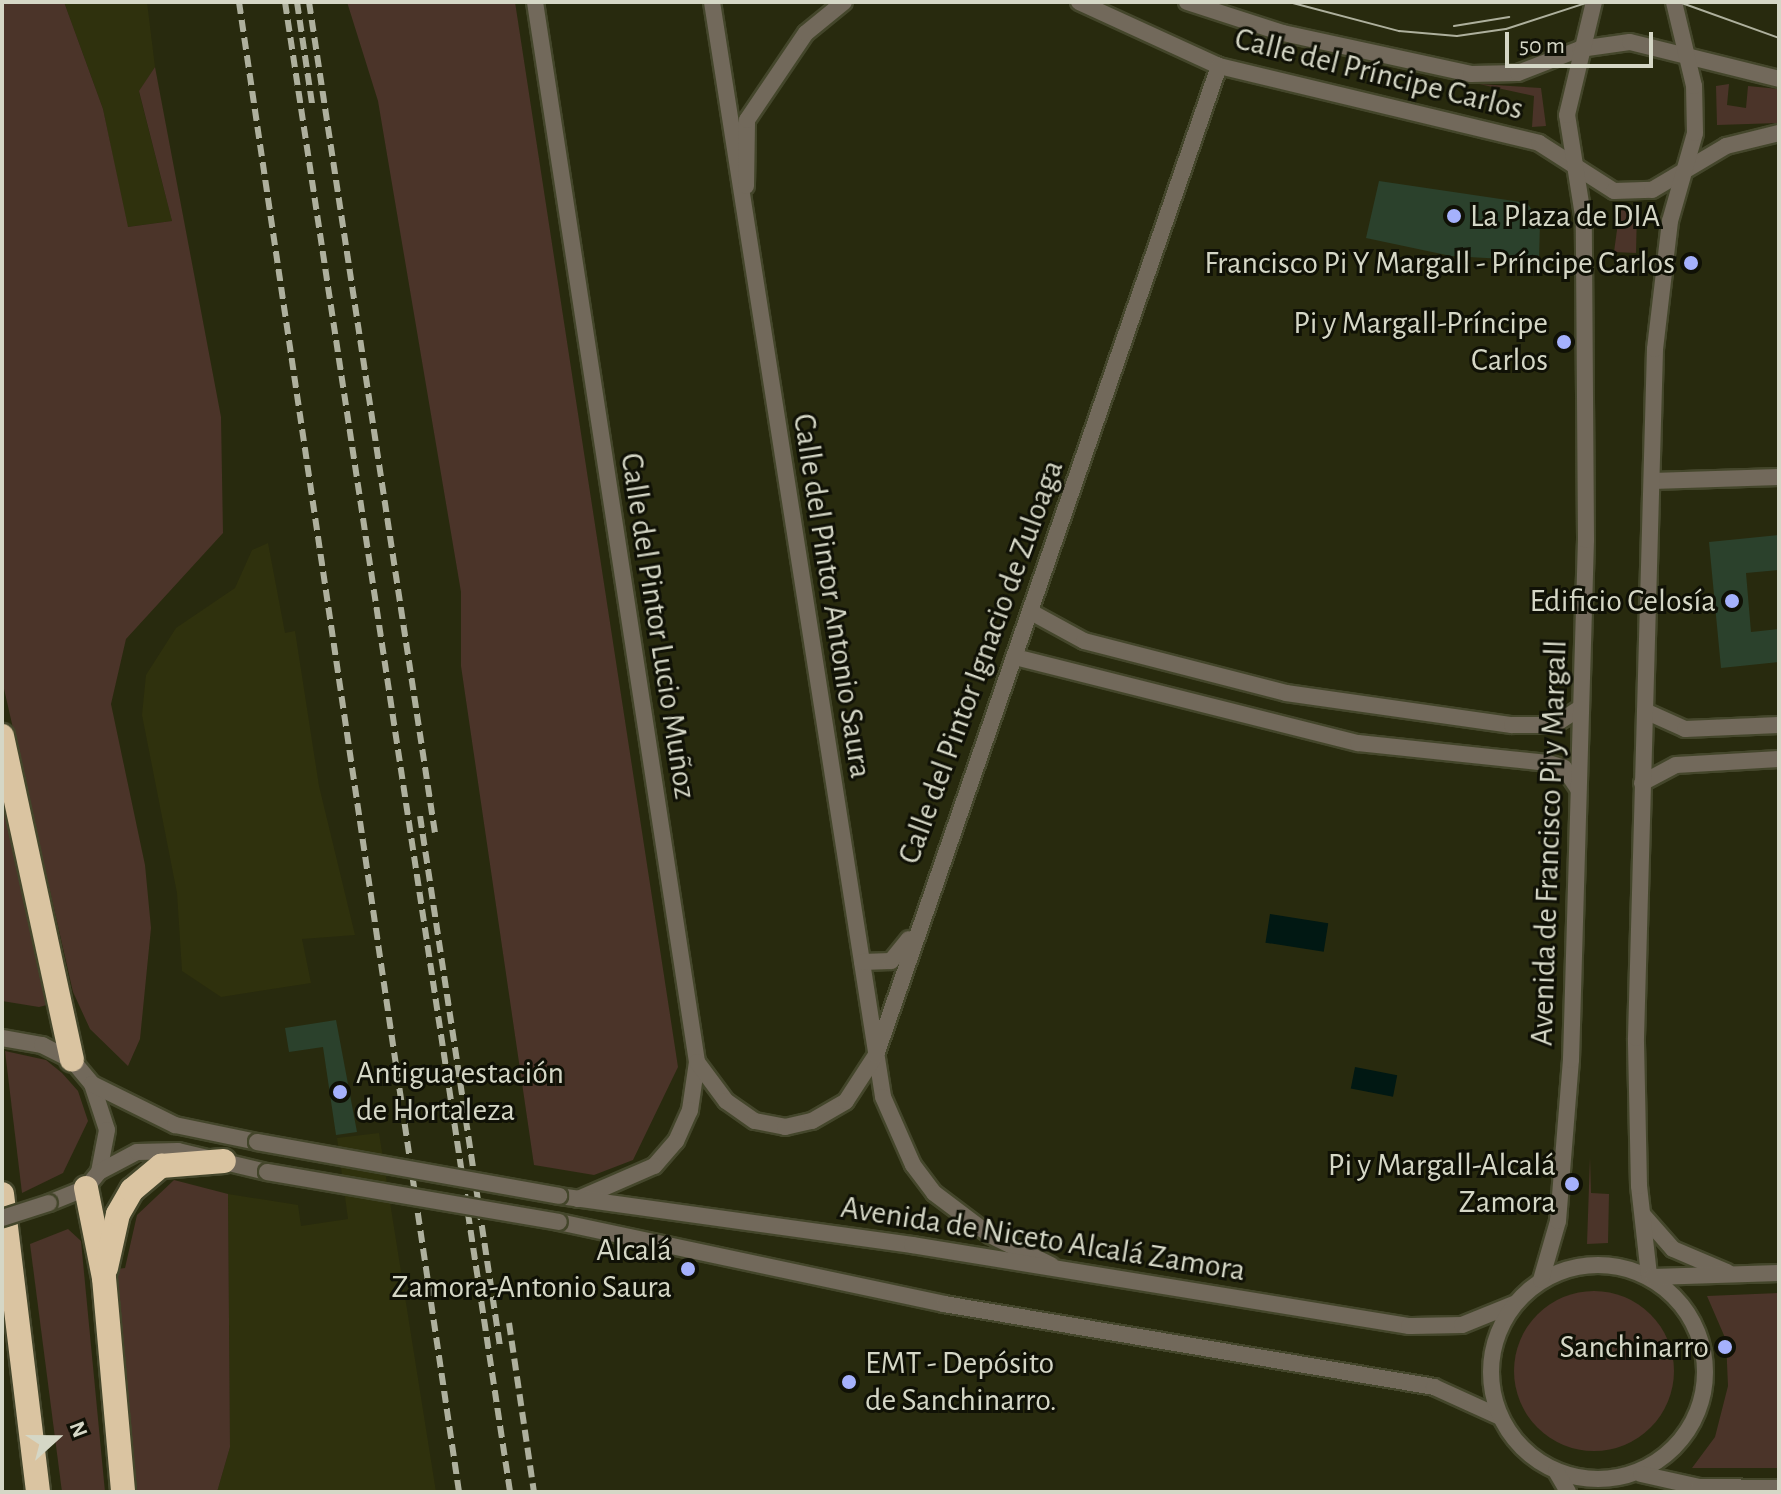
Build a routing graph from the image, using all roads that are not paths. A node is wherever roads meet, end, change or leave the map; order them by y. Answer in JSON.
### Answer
{"nodes":[{"id":1,"x":535,"y":2,"type":"edge"},
{"id":2,"x":712,"y":2,"type":"edge"},
{"id":3,"x":844,"y":2,"type":"edge"},
{"id":4,"x":1079,"y":2,"type":"edge"},
{"id":5,"x":1187,"y":2,"type":"edge"},
{"id":6,"x":1594,"y":2,"type":"edge"},
{"id":7,"x":1674,"y":2,"type":"edge"},
{"id":8,"x":1580,"y":49,"type":"junction"},
{"id":9,"x":1686,"y":54,"type":"junction"},
{"id":10,"x":1219,"y":66,"type":"junction"},
{"id":11,"x":1779,"y":79,"type":"edge"},
{"id":12,"x":1779,"y":133,"type":"edge"},
{"id":13,"x":1576,"y":165,"type":"junction"},
{"id":14,"x":1687,"y":172,"type":"junction"},
{"id":15,"x":745,"y":239,"type":"junction"},
{"id":16,"x":1779,"y":477,"type":"edge"},
{"id":17,"x":1652,"y":481,"type":"junction"},
{"id":18,"x":1031,"y":612,"type":"junction"},
{"id":19,"x":1015,"y":657,"type":"junction"},
{"id":20,"x":1580,"y":708,"type":"junction"},
{"id":21,"x":1645,"y":711,"type":"junction"},
{"id":22,"x":1779,"y":725,"type":"edge"},
{"id":23,"x":2,"y":736,"type":"edge"},
{"id":24,"x":1779,"y":759,"type":"edge"},
{"id":25,"x":1642,"y":783,"type":"junction"},
{"id":26,"x":1578,"y":789,"type":"junction"},
{"id":27,"x":915,"y":931,"type":"junction"},
{"id":28,"x":862,"y":962,"type":"junction"},
{"id":29,"x":2,"y":1038,"type":"edge"},
{"id":30,"x":876,"y":1055,"type":"junction"},
{"id":31,"x":72,"y":1060,"type":"junction"},
{"id":32,"x":697,"y":1062,"type":"junction"},
{"id":33,"x":92,"y":1084,"type":"junction"},
{"id":34,"x":224,"y":1161,"type":"junction"},
{"id":35,"x":93,"y":1180,"type":"junction"},
{"id":36,"x":2,"y":1194,"type":"edge"},
{"id":37,"x":578,"y":1199,"type":"junction"},
{"id":38,"x":1640,"y":1209,"type":"junction"},
{"id":39,"x":2,"y":1218,"type":"edge"},
{"id":40,"x":1067,"y":1273,"type":"junction"},
{"id":41,"x":1779,"y":1273,"type":"edge"},
{"id":42,"x":1732,"y":1274,"type":"junction"},
{"id":43,"x":1651,"y":1276,"type":"junction"},
{"id":44,"x":104,"y":1278,"type":"junction"},
{"id":45,"x":1541,"y":1280,"type":"junction"},
{"id":46,"x":1514,"y":1304,"type":"junction"},
{"id":47,"x":1500,"y":1417,"type":"junction"},
{"id":48,"x":1556,"y":1471,"type":"junction"},
{"id":49,"x":1633,"y":1481,"type":"edge"},
{"id":50,"x":1699,"y":1487,"type":"junction"},
{"id":51,"x":1779,"y":1488,"type":"edge"},
{"id":52,"x":38,"y":1492,"type":"edge"},
{"id":53,"x":123,"y":1492,"type":"edge"},
{"id":54,"x":1568,"y":1492,"type":"edge"},
{"id":55,"x":1682,"y":1492,"type":"edge"}],
"edges":[{"from":1,"to":32,"type":"street","name":"Calle del Pintor Lucio Muñoz"},
{"from":2,"to":15,"type":"street","name":"Calle del Pintor Antonio Saura"},
{"from":3,"to":15,"type":"street","name":"Calle del Pintor Antonio Saura"},
{"from":4,"to":10,"type":"street","name":"Calle del Príncipe Carlos"},
{"from":5,"to":8,"type":"street","name":"Calle del Príncipe Carlos"},
{"from":6,"to":8,"type":"street","name":"Avenida de Francisco Pi y Margall"},
{"from":7,"to":9,"type":"street"},
{"from":8,"to":9,"type":"street"},
{"from":8,"to":13,"type":"street","name":"Avenida de Francisco Pi y Margall"},
{"from":9,"to":11,"type":"street"},
{"from":9,"to":14,"type":"street"},
{"from":10,"to":13,"type":"street","name":"Calle del Príncipe Carlos"},
{"from":10,"to":18,"type":"street","name":"Calle del Pintor Ignacio de Zuloaga"},
{"from":12,"to":14,"type":"street"},
{"from":13,"to":14,"type":"street"},
{"from":13,"to":20,"type":"street","name":"Avenida de Francisco Pi y Margall"},
{"from":14,"to":17,"type":"street"},
{"from":15,"to":28,"type":"street","name":"Calle del Pintor Antonio Saura"},
{"from":16,"to":17,"type":"street"},
{"from":17,"to":21,"type":"street"},
{"from":18,"to":19,"type":"street","name":"Calle del Pintor Ignacio de Zuloaga"},
{"from":18,"to":20,"type":"street"},
{"from":19,"to":26,"type":"street"},
{"from":19,"to":27,"type":"street","name":"Calle del Pintor Ignacio de Zuloaga"},
{"from":20,"to":26,"type":"street","name":"Avenida de Francisco Pi y Margall"},
{"from":21,"to":22,"type":"street"},
{"from":21,"to":25,"type":"street"},
{"from":23,"to":31,"type":"highway"},
{"from":24,"to":25,"type":"street"},
{"from":25,"to":38,"type":"street"},
{"from":26,"to":45,"type":"street","name":"Avenida de Francisco Pi y Margall"},
{"from":27,"to":28,"type":"street"},
{"from":27,"to":30,"type":"street","name":"Calle del Pintor Ignacio de Zuloaga"},
{"from":28,"to":30,"type":"street","name":"Calle del Pintor Antonio Saura"},
{"from":29,"to":31,"type":"street"},
{"from":30,"to":32,"type":"street","name":"Calle del Pintor Ignacio de Zuloaga"},
{"from":30,"to":40,"type":"street","name":"Calle del Pintor Antonio Saura"},
{"from":31,"to":33,"type":"street"},
{"from":32,"to":37,"type":"street","name":"Calle del Pintor Lucio Muñoz"},
{"from":33,"to":35,"type":"street"},
{"from":33,"to":37,"type":"street","name":"Avenida de Niceto Alcalá Zamora","bridge":true},
{"from":34,"to":35,"type":"street"},
{"from":34,"to":44,"type":"highway"},
{"from":34,"to":47,"type":"street","bridge":true},
{"from":35,"to":39,"type":"street","bridge":true},
{"from":35,"to":44,"type":"highway"},
{"from":36,"to":52,"type":"highway"},
{"from":37,"to":40,"type":"street","name":"Avenida de Niceto Alcalá Zamora"},
{"from":38,"to":42,"type":"street"},
{"from":38,"to":43,"type":"street"},
{"from":40,"to":46,"type":"street","name":"Avenida de Niceto Alcalá Zamora"},
{"from":41,"to":42,"type":"street"},
{"from":42,"to":43,"type":"street"},
{"from":43,"to":45,"type":"street"},
{"from":43,"to":49,"type":"street"},
{"from":44,"to":53,"type":"highway"},
{"from":45,"to":46,"type":"street"},
{"from":46,"to":47,"type":"street"},
{"from":47,"to":48,"type":"street"},
{"from":48,"to":49,"type":"street"},
{"from":48,"to":54,"type":"street"},
{"from":49,"to":50,"type":"street"},
{"from":50,"to":51,"type":"street"},
{"from":50,"to":55,"type":"street"}]}
